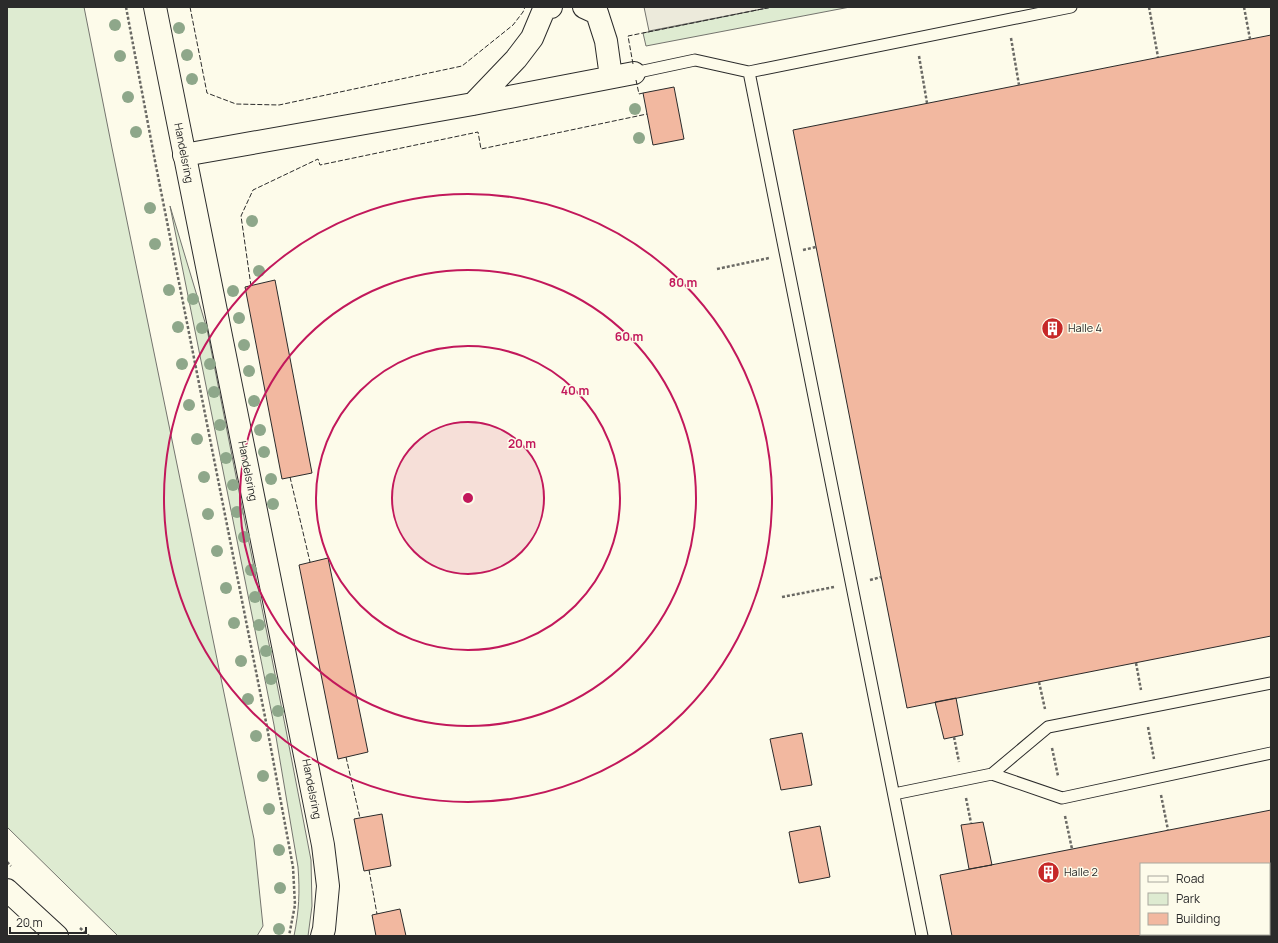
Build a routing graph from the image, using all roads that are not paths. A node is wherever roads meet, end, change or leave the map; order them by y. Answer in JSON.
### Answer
{"nodes":[{"id":1,"x":155,"y":7,"type":"edge"},
{"id":2,"x":545,"y":7,"type":"edge"},
{"id":3,"x":551,"y":7,"type":"edge"},
{"id":4,"x":584,"y":7,"type":"edge"},
{"id":5,"x":1070,"y":7,"type":"edge"},
{"id":6,"x":634,"y":72,"type":"joint"},
{"id":7,"x":749,"y":72,"type":"junction"},
{"id":8,"x":611,"y":77,"type":"junction"},
{"id":9,"x":474,"y":104,"type":"junction"},
{"id":10,"x":184,"y":155,"type":"junction"},
{"id":11,"x":1271,"y":683,"type":"edge"},
{"id":12,"x":1271,"y":753,"type":"edge"},
{"id":13,"x":992,"y":774,"type":"junction"},
{"id":14,"x":894,"y":794,"type":"junction"},
{"id":15,"x":7,"y":890,"type":"edge"},
{"id":16,"x":57,"y":936,"type":"edge"},
{"id":17,"x":322,"y":936,"type":"edge"},
{"id":18,"x":922,"y":936,"type":"edge"}],
"edges":[{"from":1,"to":10,"type":"main road","name":"Handelsring"},
{"from":2,"to":3,"type":"main road"},
{"from":2,"to":9,"type":"main road"},
{"from":4,"to":8,"type":"main road"},
{"from":5,"to":7,"type":"lane"},
{"from":6,"to":7,"type":"lane"},
{"from":6,"to":8,"type":"main road"},
{"from":7,"to":14,"type":"lane"},
{"from":8,"to":9,"type":"main road"},
{"from":9,"to":10,"type":"main road"},
{"from":10,"to":17,"type":"main road","name":"Handelsring"},
{"from":11,"to":13,"type":"lane"},
{"from":12,"to":13,"type":"lane"},
{"from":13,"to":14,"type":"lane"},
{"from":14,"to":18,"type":"lane"},
{"from":15,"to":16,"type":"main road"}]}
